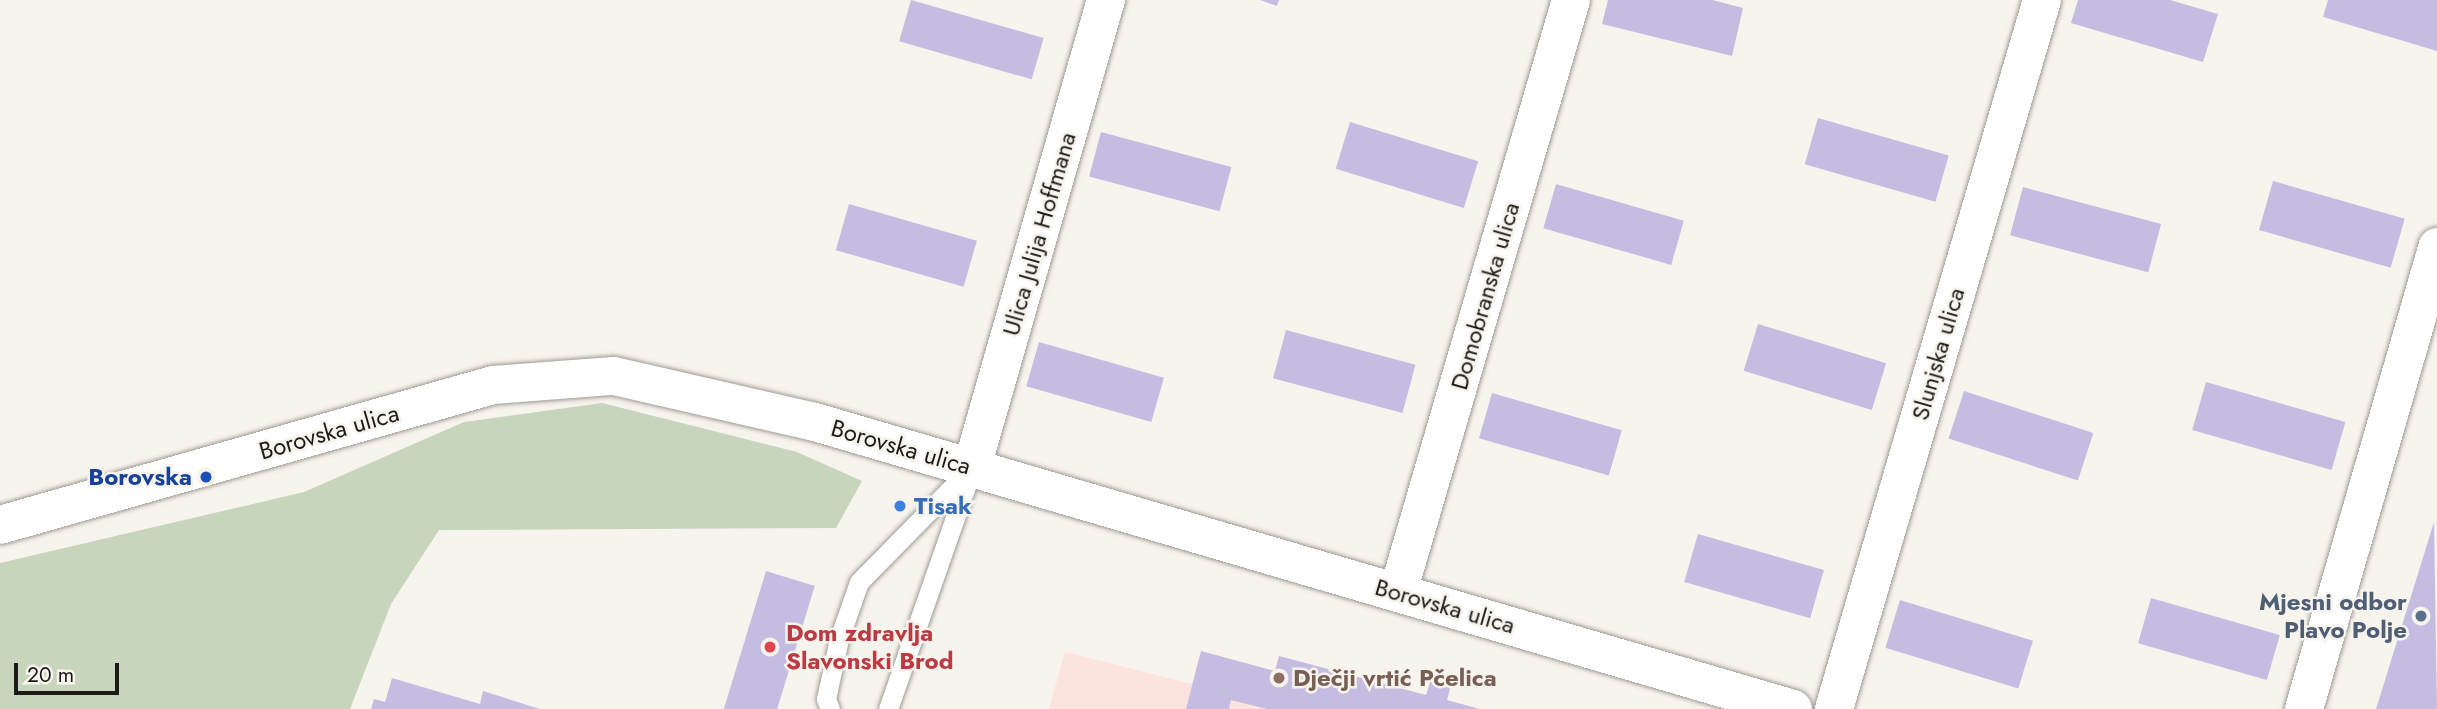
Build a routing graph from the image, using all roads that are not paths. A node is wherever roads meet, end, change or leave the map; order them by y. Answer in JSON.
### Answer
{"nodes":[{"id":1,"x":1106,"y":0,"type":"edge"},
{"id":2,"x":1572,"y":0,"type":"edge"},
{"id":3,"x":2042,"y":0,"type":"edge"},
{"id":4,"x":2437,"y":247,"type":"edge"},
{"id":5,"x":2424,"y":337,"type":"edge"},
{"id":6,"x":972,"y":467,"type":"junction"},
{"id":7,"x":0,"y":525,"type":"edge"},
{"id":8,"x":1398,"y":592,"type":"junction"},
{"id":9,"x":1709,"y":697,"type":"edge"},
{"id":10,"x":830,"y":709,"type":"edge"},
{"id":11,"x":888,"y":709,"type":"edge"},
{"id":12,"x":1793,"y":709,"type":"edge"},
{"id":13,"x":1835,"y":709,"type":"edge"},
{"id":14,"x":2304,"y":709,"type":"edge"}],
"edges":[{"from":1,"to":6,"type":"street","name":"Ulica Julija Hoffmana"},
{"from":2,"to":8,"type":"street","name":"Domobranska ulica"},
{"from":3,"to":13,"type":"street","name":"Slunjska ulica"},
{"from":4,"to":5,"type":"street"},
{"from":5,"to":14,"type":"street"},
{"from":6,"to":7,"type":"street","name":"Borovska ulica"},
{"from":6,"to":8,"type":"street","name":"Borovska ulica"},
{"from":6,"to":10,"type":"lane"},
{"from":6,"to":11,"type":"lane"},
{"from":8,"to":9,"type":"street","name":"Borovska ulica"},
{"from":9,"to":12,"type":"street","name":"Borovska ulica"}]}
